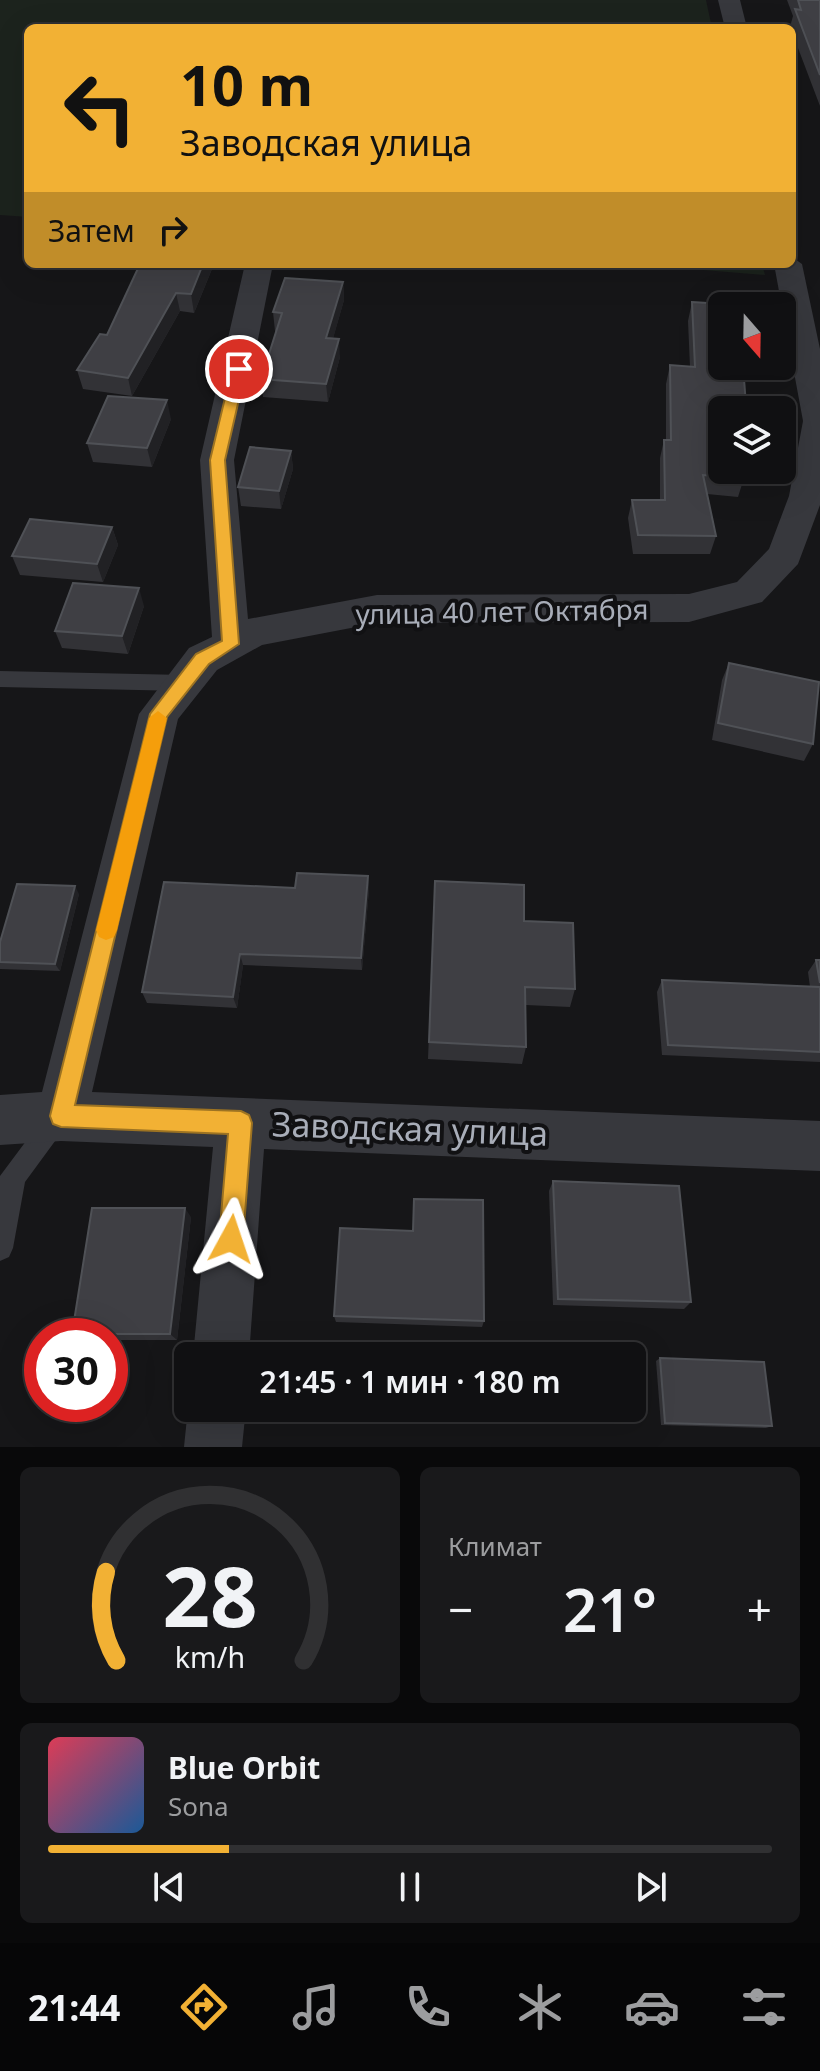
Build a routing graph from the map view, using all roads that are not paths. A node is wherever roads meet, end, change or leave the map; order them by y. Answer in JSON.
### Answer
{"nodes":[{"id":1,"x":729,"y":0,"type":"edge"},
{"id":2,"x":735,"y":24,"type":"edge"},
{"id":3,"x":258,"y":268,"type":"edge"},
{"id":4,"x":789,"y":268,"type":"edge"},
{"id":5,"x":231,"y":644,"type":"junction"},
{"id":6,"x":0,"y":679,"type":"edge"},
{"id":7,"x":184,"y":683,"type":"junction"},
{"id":8,"x":61,"y":1116,"type":"junction"},
{"id":9,"x":0,"y":1120,"type":"edge"},
{"id":10,"x":241,"y":1123,"type":"junction"},
{"id":11,"x":820,"y":1146,"type":"edge"},
{"id":12,"x":0,"y":1248,"type":"edge"},
{"id":13,"x":222,"y":1342,"type":"edge"},
{"id":14,"x":216,"y":1422,"type":"edge"},
{"id":15,"x":213,"y":1447,"type":"edge"}],
"edges":[{"from":1,"to":2,"type":"street"},
{"from":3,"to":5,"type":"street"},
{"from":4,"to":5,"type":"street","name":"улица 40 лет Октября"},
{"from":5,"to":7,"type":"street","name":"улица 40 лет Октября"},
{"from":6,"to":7,"type":"lane"},
{"from":7,"to":8,"type":"street","name":"улица 40 лет Октября"},
{"from":8,"to":9,"type":"street","name":"Заводская улица"},
{"from":8,"to":10,"type":"street","name":"Заводская улица"},
{"from":8,"to":12,"type":"lane"},
{"from":10,"to":11,"type":"street","name":"Заводская улица"},
{"from":10,"to":13,"type":"street"},
{"from":14,"to":15,"type":"street"}]}
